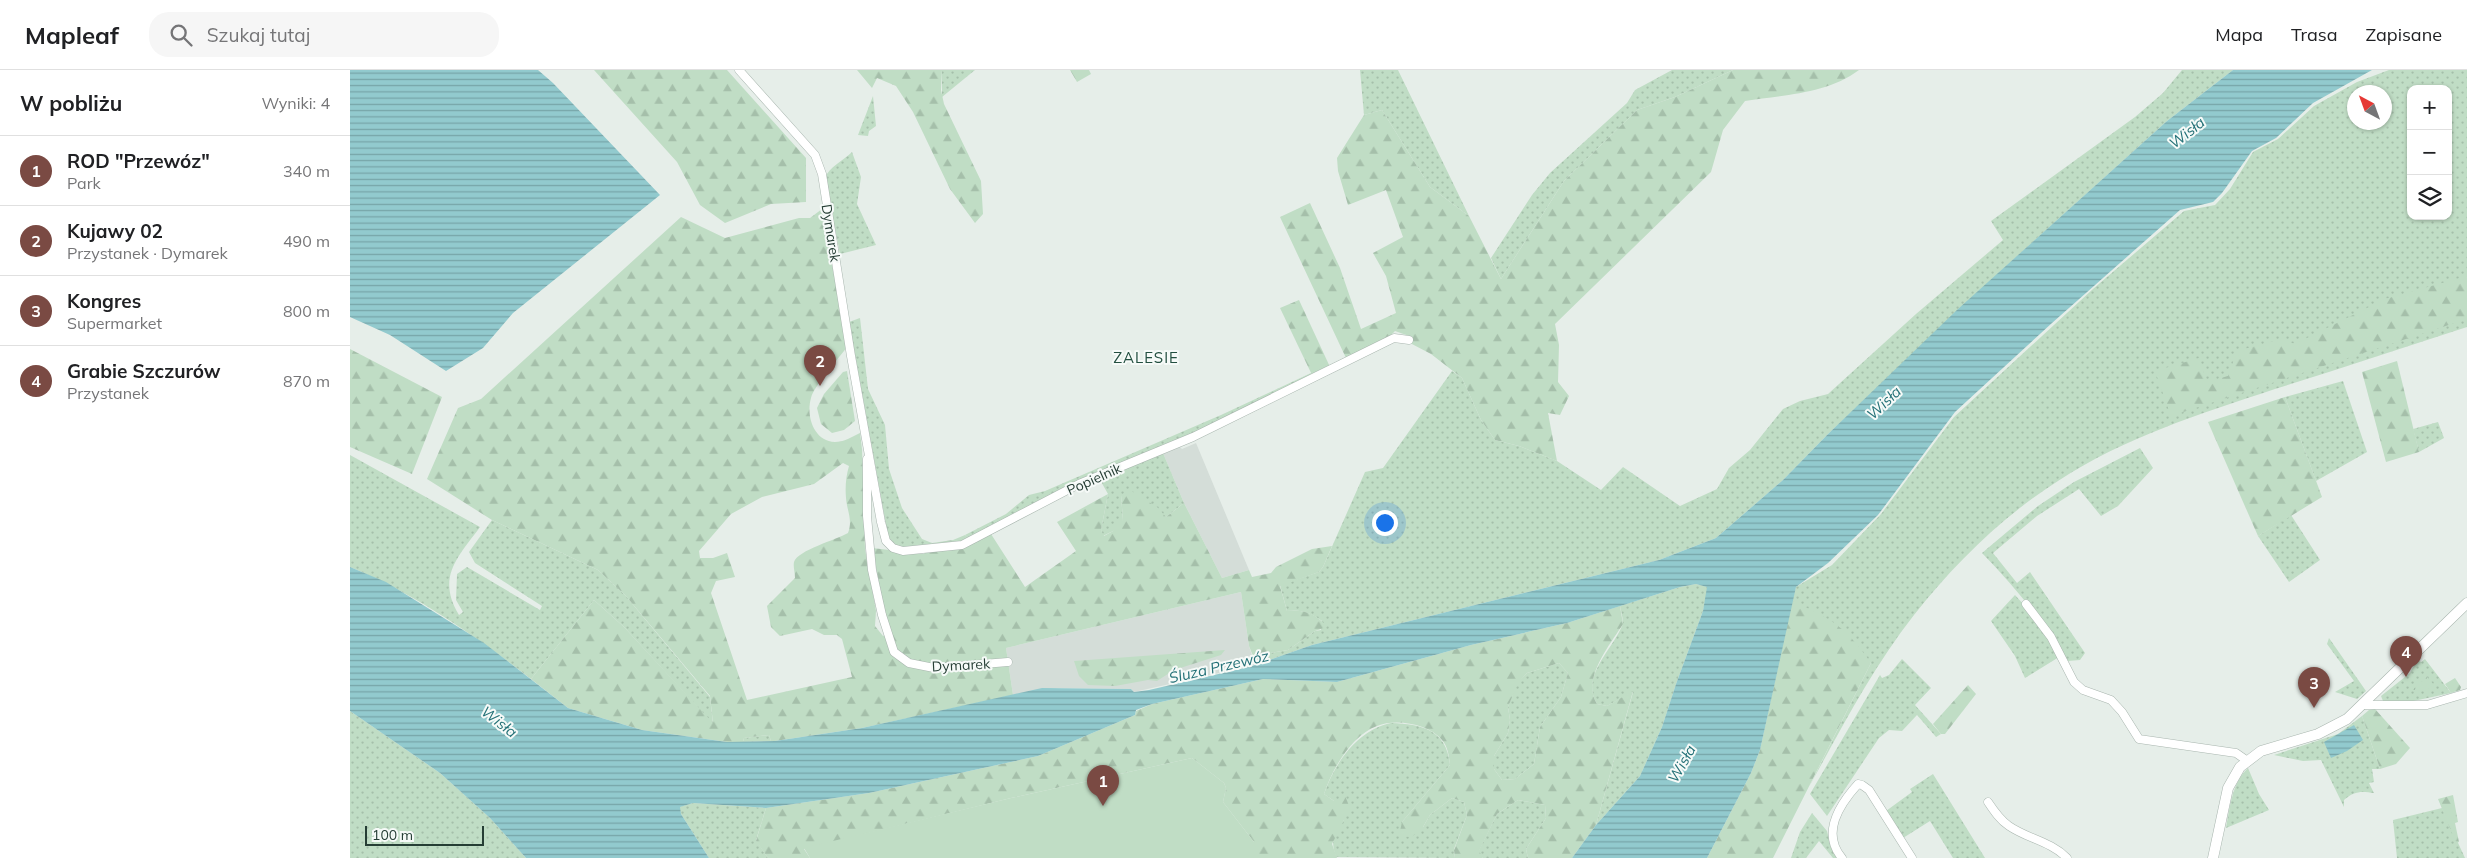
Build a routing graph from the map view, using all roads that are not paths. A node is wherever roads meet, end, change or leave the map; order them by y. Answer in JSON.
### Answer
{"nodes":[{"id":1,"x":739,"y":70,"type":"edge"},
{"id":2,"x":1409,"y":340,"type":"dead end"},
{"id":3,"x":864,"y":424,"type":"joint"},
{"id":4,"x":867,"y":441,"type":"junction"},
{"id":5,"x":2026,"y":604,"type":"dead end"},
{"id":6,"x":2467,"y":604,"type":"edge"},
{"id":7,"x":1008,"y":662,"type":"dead end"},
{"id":8,"x":2467,"y":693,"type":"edge"},
{"id":9,"x":2363,"y":705,"type":"junction"},
{"id":10,"x":2246,"y":760,"type":"junction"},
{"id":11,"x":1988,"y":802,"type":"dead end"},
{"id":12,"x":1842,"y":858,"type":"edge"},
{"id":13,"x":1912,"y":858,"type":"edge"},
{"id":14,"x":2067,"y":858,"type":"edge"},
{"id":15,"x":2213,"y":858,"type":"edge"}],
"edges":[{"from":1,"to":3,"type":"street","name":"Dymarek"},
{"from":2,"to":4,"type":"street","name":"Popielnik"},
{"from":3,"to":4,"type":"street","name":"Popielnik"},
{"from":4,"to":7,"type":"street","name":"Dymarek"},
{"from":5,"to":10,"type":"street"},
{"from":6,"to":9,"type":"street"},
{"from":8,"to":9,"type":"street"},
{"from":9,"to":10,"type":"street"},
{"from":10,"to":15,"type":"street"},
{"from":11,"to":14,"type":"street"},
{"from":12,"to":13,"type":"street"}]}
